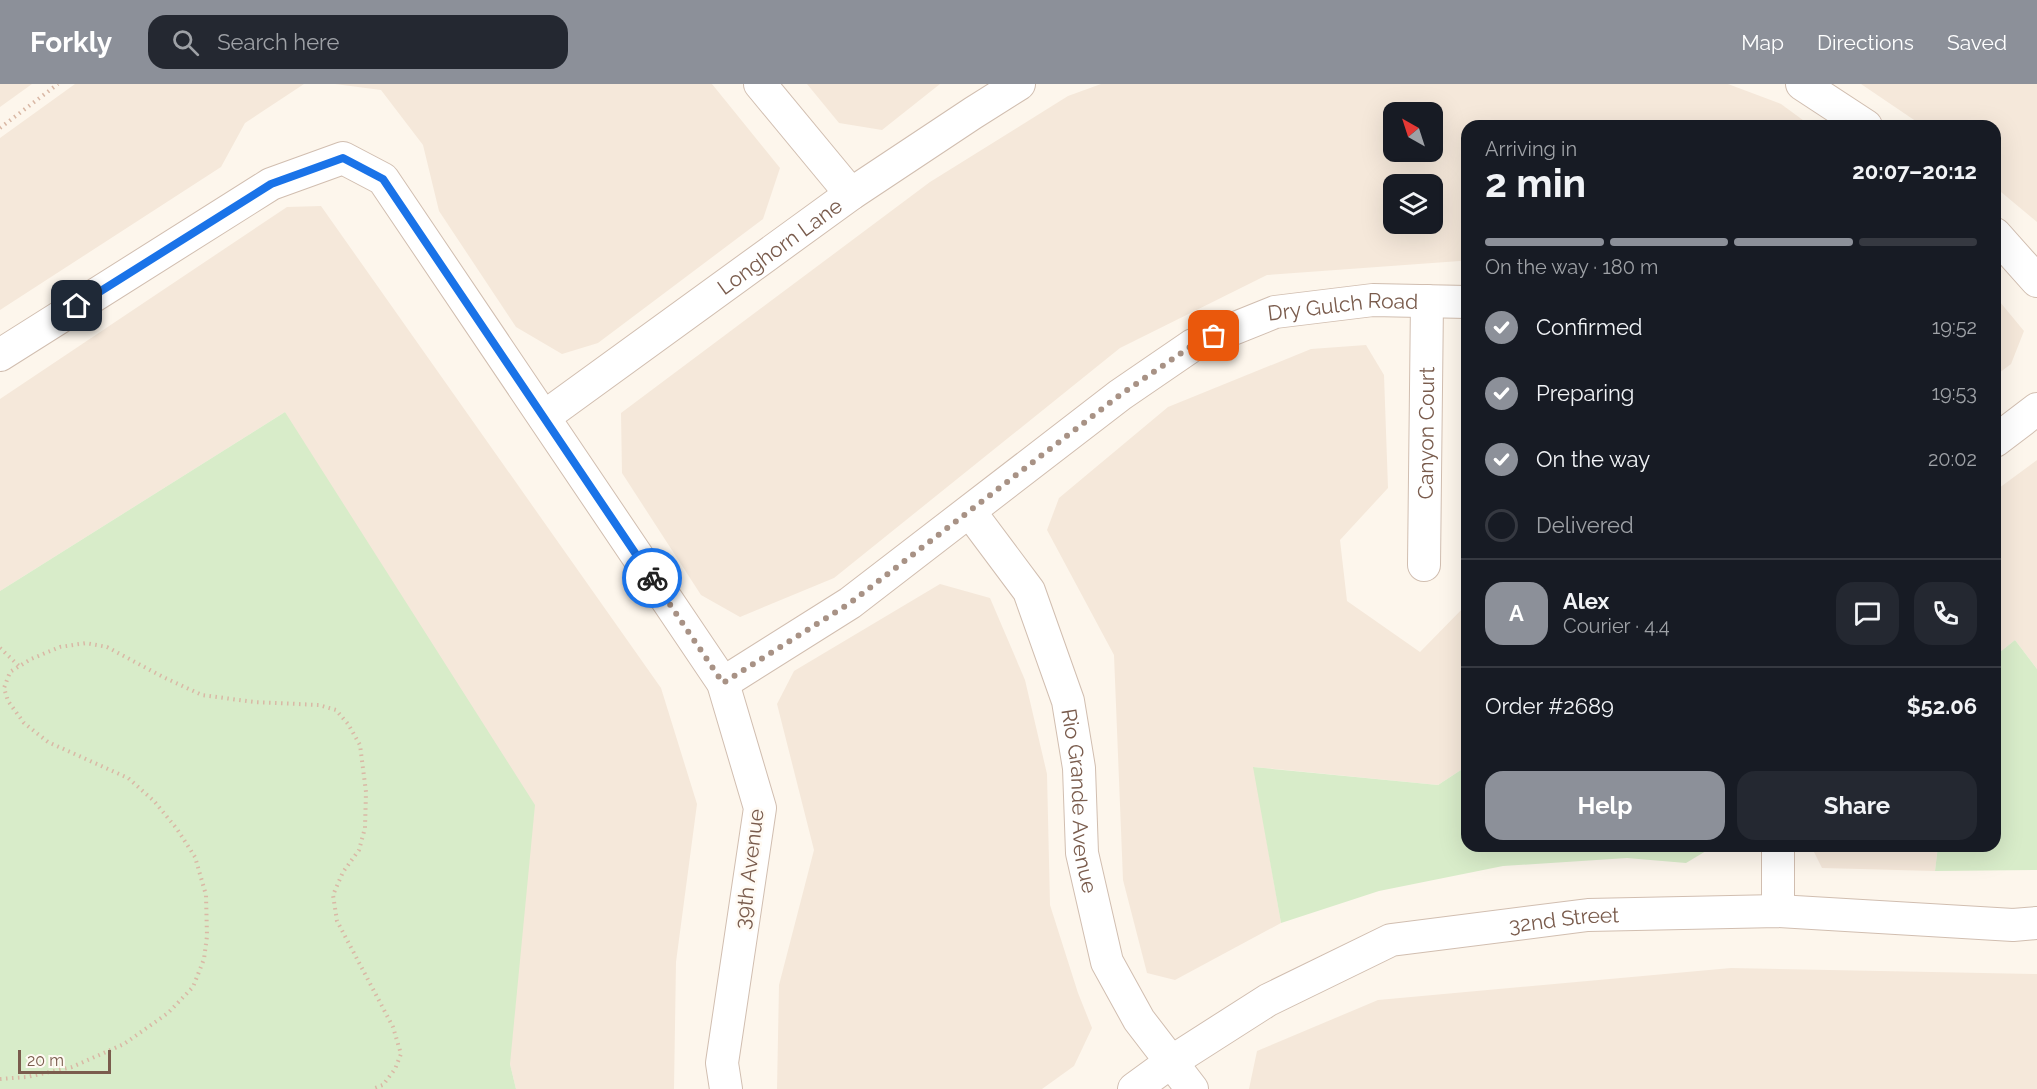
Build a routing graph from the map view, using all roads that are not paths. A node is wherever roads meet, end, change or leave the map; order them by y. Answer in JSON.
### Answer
{"nodes":[{"id":1,"x":760,"y":84,"type":"edge"},
{"id":2,"x":1019,"y":84,"type":"edge"},
{"id":3,"x":1802,"y":84,"type":"edge"},
{"id":4,"x":1857,"y":120,"type":"edge"},
{"id":5,"x":851,"y":194,"type":"junction"},
{"id":6,"x":2001,"y":241,"type":"edge"},
{"id":7,"x":2037,"y":281,"type":"edge"},
{"id":8,"x":1427,"y":301,"type":"junction"},
{"id":9,"x":1461,"y":302,"type":"edge"},
{"id":10,"x":0,"y":355,"type":"edge"},
{"id":11,"x":2037,"y":409,"type":"edge"},
{"id":12,"x":544,"y":417,"type":"junction"},
{"id":13,"x":2001,"y":436,"type":"edge"},
{"id":14,"x":970,"y":512,"type":"junction"},
{"id":15,"x":1424,"y":565,"type":"dead end"},
{"id":16,"x":723,"y":683,"type":"junction"},
{"id":17,"x":1778,"y":852,"type":"edge"},
{"id":18,"x":1778,"y":911,"type":"junction"},
{"id":19,"x":2037,"y":923,"type":"edge"},
{"id":20,"x":1170,"y":1062,"type":"junction"},
{"id":21,"x":726,"y":1089,"type":"edge"},
{"id":22,"x":1134,"y":1089,"type":"edge"},
{"id":23,"x":1192,"y":1089,"type":"edge"}],
"edges":[{"from":1,"to":5,"type":"street"},
{"from":2,"to":5,"type":"street","name":"Longhorn Lane"},
{"from":3,"to":4,"type":"street"},
{"from":5,"to":12,"type":"street","name":"Longhorn Lane"},
{"from":6,"to":7,"type":"street"},
{"from":8,"to":9,"type":"street","name":"Dry Gulch Road"},
{"from":8,"to":14,"type":"street","name":"Dry Gulch Road"},
{"from":8,"to":15,"type":"street","name":"Canyon Court"},
{"from":10,"to":12,"type":"street","name":"39th Avenue"},
{"from":11,"to":13,"type":"street"},
{"from":12,"to":16,"type":"street","name":"39th Avenue"},
{"from":14,"to":16,"type":"street","name":"Dry Gulch Road"},
{"from":14,"to":20,"type":"street","name":"Rio Grande Avenue"},
{"from":16,"to":21,"type":"street","name":"39th Avenue"},
{"from":17,"to":18,"type":"street"},
{"from":18,"to":19,"type":"street","name":"32nd Street"},
{"from":18,"to":20,"type":"street","name":"32nd Street"},
{"from":20,"to":22,"type":"street","name":"32nd Street"},
{"from":20,"to":23,"type":"street","name":"Rio Grande Avenue"}]}
